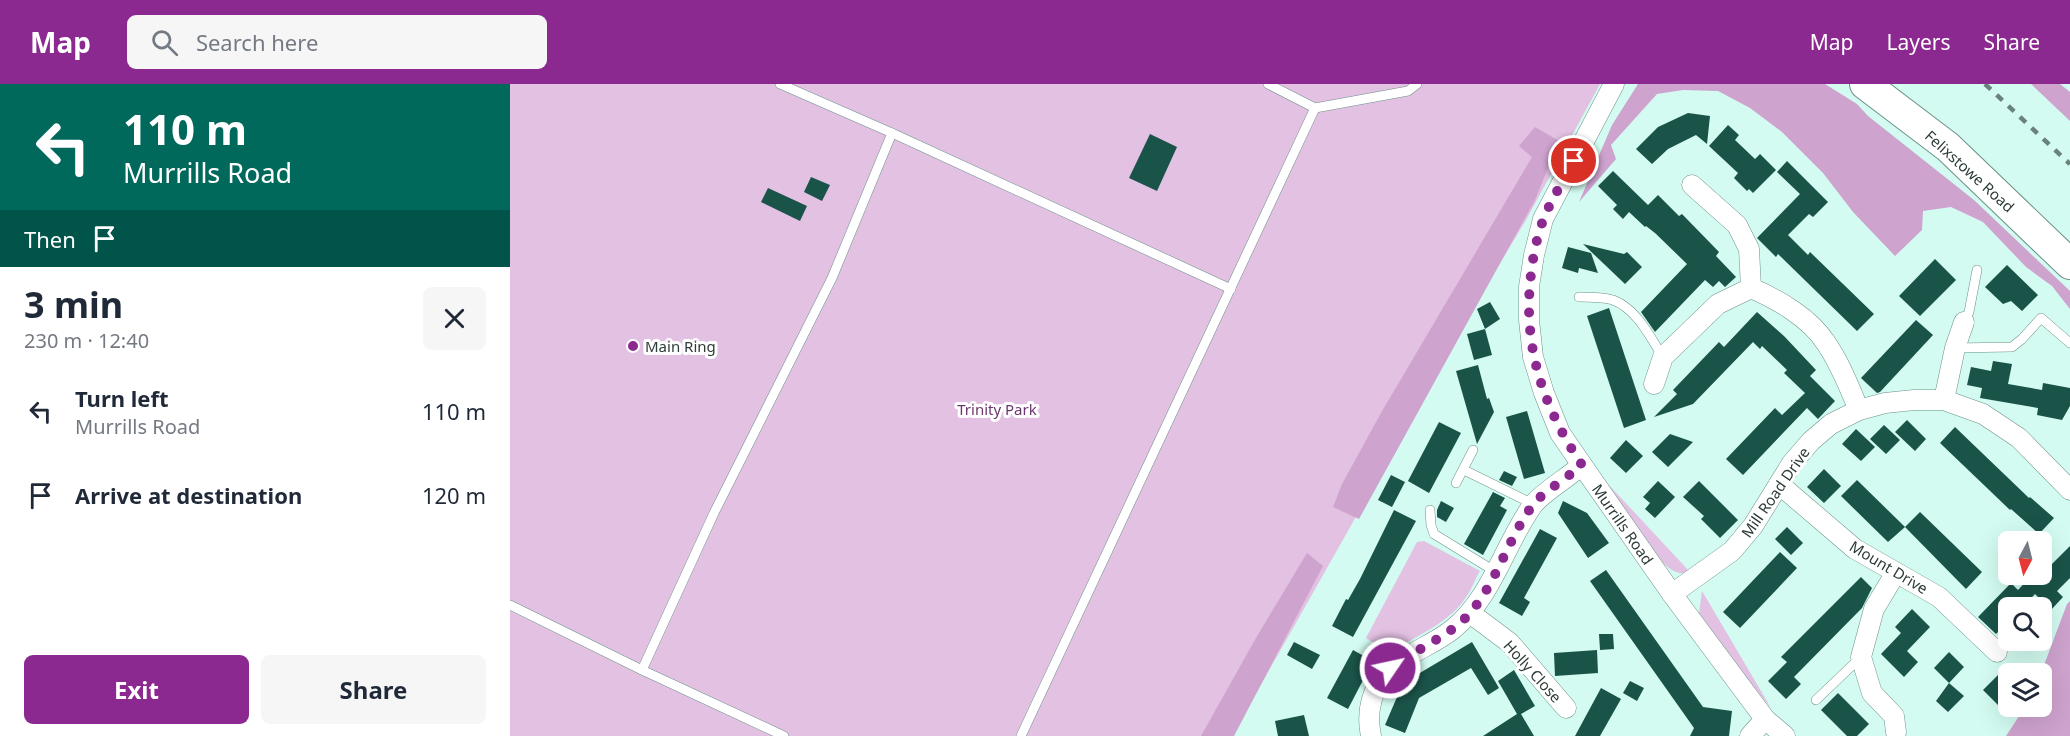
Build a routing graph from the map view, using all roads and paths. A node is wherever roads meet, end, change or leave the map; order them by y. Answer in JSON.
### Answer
{"nodes":[{"id":1,"x":780,"y":84,"type":"edge"},
{"id":2,"x":1268,"y":84,"type":"edge"},
{"id":3,"x":1417,"y":84,"type":"edge"},
{"id":4,"x":1614,"y":84,"type":"edge"},
{"id":5,"x":1865,"y":84,"type":"edge"},
{"id":6,"x":1315,"y":108,"type":"junction"},
{"id":7,"x":892,"y":133,"type":"junction"},
{"id":8,"x":1692,"y":185,"type":"dead end"},
{"id":9,"x":2070,"y":264,"type":"edge"},
{"id":10,"x":1977,"y":270,"type":"dead end"},
{"id":11,"x":1751,"y":288,"type":"junction"},
{"id":12,"x":1231,"y":289,"type":"junction"},
{"id":13,"x":1579,"y":297,"type":"dead end"},
{"id":14,"x":1964,"y":322,"type":"joint"},
{"id":15,"x":2070,"y":343,"type":"edge"},
{"id":16,"x":1955,"y":348,"type":"junction"},
{"id":17,"x":1663,"y":357,"type":"junction"},
{"id":18,"x":1654,"y":384,"type":"dead end"},
{"id":19,"x":1944,"y":400,"type":"junction"},
{"id":20,"x":1859,"y":410,"type":"junction"},
{"id":21,"x":1473,"y":450,"type":"dead end"},
{"id":22,"x":1582,"y":465,"type":"junction"},
{"id":23,"x":1464,"y":470,"type":"junction"},
{"id":24,"x":1456,"y":483,"type":"dead end"},
{"id":25,"x":1779,"y":484,"type":"junction"},
{"id":26,"x":2070,"y":490,"type":"edge"},
{"id":27,"x":1533,"y":504,"type":"junction"},
{"id":28,"x":1430,"y":510,"type":"dead end"},
{"id":29,"x":1496,"y":572,"type":"junction"},
{"id":30,"x":1895,"y":574,"type":"junction"},
{"id":31,"x":1672,"y":594,"type":"junction"},
{"id":32,"x":510,"y":605,"type":"edge"},
{"id":33,"x":1470,"y":613,"type":"junction"},
{"id":34,"x":1997,"y":652,"type":"dead end"},
{"id":35,"x":1860,"y":657,"type":"junction"},
{"id":36,"x":642,"y":670,"type":"junction"},
{"id":37,"x":1816,"y":700,"type":"dead end"},
{"id":38,"x":1566,"y":708,"type":"dead end"},
{"id":39,"x":1765,"y":719,"type":"junction"},
{"id":40,"x":1898,"y":734,"type":"edge"},
{"id":41,"x":784,"y":736,"type":"edge"},
{"id":42,"x":1021,"y":736,"type":"edge"},
{"id":43,"x":1371,"y":736,"type":"edge"},
{"id":44,"x":1750,"y":736,"type":"edge"},
{"id":45,"x":1785,"y":736,"type":"edge"}],
"edges":[{"from":1,"to":7,"type":"lane"},
{"from":2,"to":6,"type":"lane"},
{"from":3,"to":6,"type":"lane"},
{"from":4,"to":22,"type":"street","name":"Murrills Road"},
{"from":5,"to":9,"type":"main road","name":"Felixstowe Road"},
{"from":6,"to":12,"type":"lane"},
{"from":7,"to":12,"type":"lane"},
{"from":7,"to":36,"type":"lane"},
{"from":8,"to":11,"type":"street"},
{"from":10,"to":14,"type":"lane"},
{"from":11,"to":17,"type":"street"},
{"from":11,"to":20,"type":"street"},
{"from":12,"to":42,"type":"lane"},
{"from":13,"to":17,"type":"lane"},
{"from":14,"to":16,"type":"street"},
{"from":15,"to":16,"type":"lane"},
{"from":16,"to":19,"type":"street"},
{"from":17,"to":18,"type":"street"},
{"from":19,"to":20,"type":"street","name":"Mill Road Drive"},
{"from":19,"to":26,"type":"street","name":"Mill Road Drive"},
{"from":20,"to":25,"type":"street","name":"Mill Road Drive"},
{"from":21,"to":23,"type":"lane"},
{"from":22,"to":27,"type":"street"},
{"from":22,"to":31,"type":"street","name":"Murrills Road"},
{"from":23,"to":24,"type":"lane"},
{"from":23,"to":27,"type":"lane"},
{"from":25,"to":30,"type":"street","name":"Mount Drive"},
{"from":25,"to":31,"type":"street","name":"Mill Road Drive"},
{"from":27,"to":29,"type":"street"},
{"from":28,"to":29,"type":"lane"},
{"from":29,"to":33,"type":"street"},
{"from":30,"to":34,"type":"street","name":"Mount Drive"},
{"from":30,"to":35,"type":"street"},
{"from":31,"to":39,"type":"street","name":"Murrills Road"},
{"from":32,"to":36,"type":"lane"},
{"from":33,"to":38,"type":"street","name":"Holly Close"},
{"from":33,"to":43,"type":"street"},
{"from":35,"to":37,"type":"lane"},
{"from":35,"to":40,"type":"street"},
{"from":36,"to":41,"type":"lane"},
{"from":39,"to":44,"type":"street"},
{"from":39,"to":45,"type":"street","name":"Murrills Road"}]}
